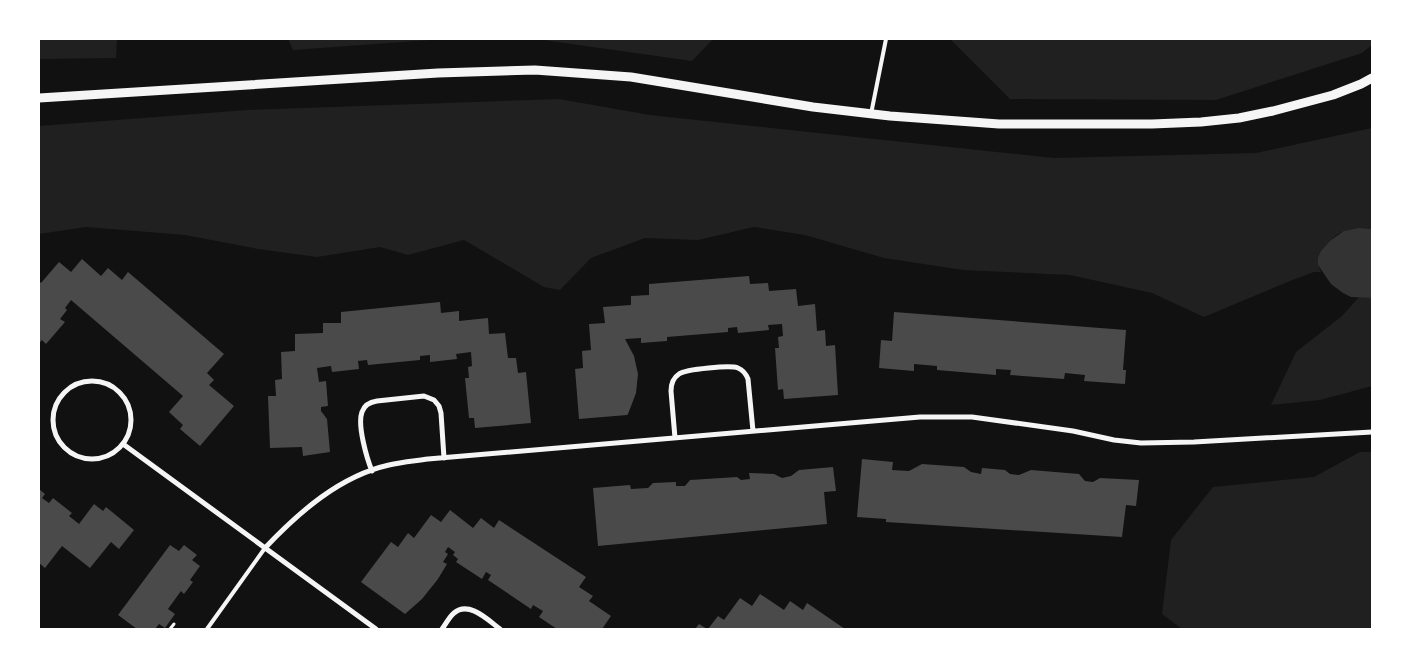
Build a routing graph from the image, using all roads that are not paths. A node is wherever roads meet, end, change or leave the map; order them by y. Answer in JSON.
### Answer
{"nodes":[{"id":1,"x":886,"y":39,"type":"edge"},
{"id":2,"x":1372,"y":78,"type":"edge"},
{"id":3,"x":39,"y":98,"type":"edge"},
{"id":4,"x":871,"y":114,"type":"junction"},
{"id":5,"x":753,"y":431,"type":"junction"},
{"id":6,"x":1372,"y":432,"type":"edge"},
{"id":7,"x":675,"y":438,"type":"junction"},
{"id":8,"x":123,"y":444,"type":"junction"},
{"id":9,"x":444,"y":458,"type":"junction"},
{"id":10,"x":372,"y":471,"type":"junction"},
{"id":11,"x":265,"y":548,"type":"junction"},
{"id":12,"x":207,"y":629,"type":"edge"},
{"id":13,"x":376,"y":629,"type":"edge"},
{"id":14,"x":442,"y":629,"type":"edge"},
{"id":15,"x":500,"y":629,"type":"edge"}],
"edges":[{"from":1,"to":4,"type":"lane"},
{"from":2,"to":4,"type":"street"},
{"from":3,"to":4,"type":"street"},
{"from":5,"to":6,"type":"street"},
{"from":5,"to":7,"type":"street"},
{"from":5,"to":7,"type":"street"},
{"from":7,"to":9,"type":"street"},
{"from":8,"to":8,"type":"street"},
{"from":8,"to":11,"type":"street"},
{"from":9,"to":10,"type":"street"},
{"from":9,"to":10,"type":"street"},
{"from":10,"to":11,"type":"street"},
{"from":11,"to":12,"type":"lane"},
{"from":11,"to":13,"type":"street"},
{"from":14,"to":15,"type":"street"}]}
